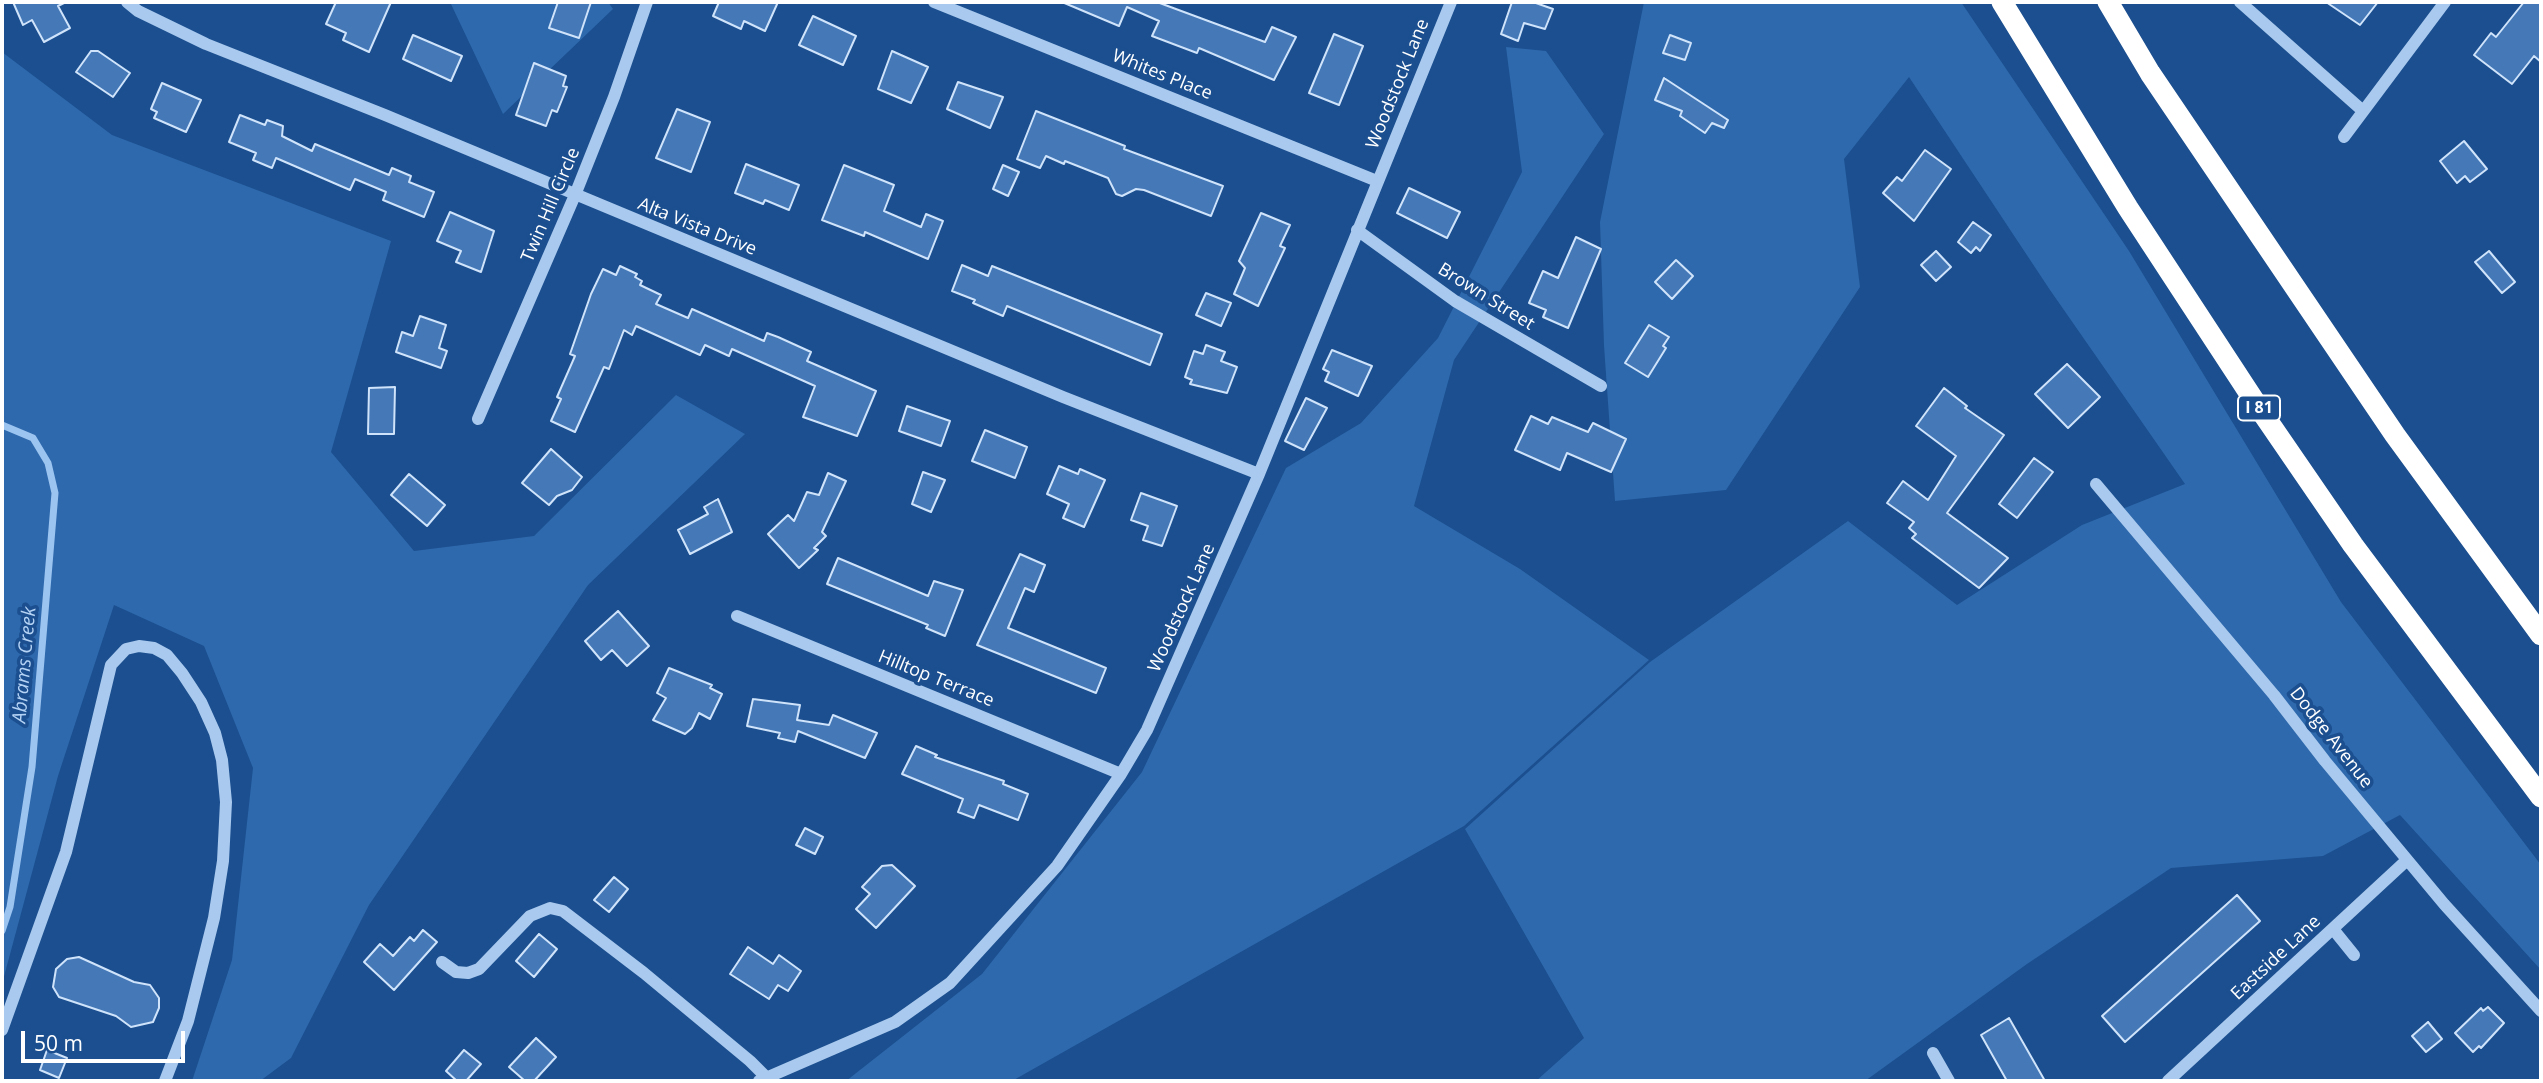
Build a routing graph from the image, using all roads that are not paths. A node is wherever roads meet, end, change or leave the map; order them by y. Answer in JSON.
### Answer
{"nodes":[{"id":1,"x":127,"y":2,"type":"edge"},
{"id":2,"x":647,"y":2,"type":"edge"},
{"id":3,"x":934,"y":2,"type":"edge"},
{"id":4,"x":1451,"y":2,"type":"edge"},
{"id":5,"x":2002,"y":2,"type":"edge"},
{"id":6,"x":2109,"y":2,"type":"edge"},
{"id":7,"x":2240,"y":2,"type":"edge"},
{"id":8,"x":2445,"y":2,"type":"edge"},
{"id":9,"x":2364,"y":111,"type":"junction"},
{"id":10,"x":2344,"y":136,"type":"dead end"},
{"id":11,"x":1377,"y":181,"type":"junction"},
{"id":12,"x":575,"y":195,"type":"junction"},
{"id":13,"x":1357,"y":230,"type":"junction"},
{"id":14,"x":1601,"y":386,"type":"dead end"},
{"id":15,"x":478,"y":419,"type":"dead end"},
{"id":16,"x":1259,"y":474,"type":"junction"},
{"id":17,"x":2096,"y":484,"type":"dead end"},
{"id":18,"x":737,"y":617,"type":"dead end"},
{"id":19,"x":2541,"y":635,"type":"edge"},
{"id":20,"x":1121,"y":774,"type":"junction"},
{"id":21,"x":2541,"y":797,"type":"edge"},
{"id":22,"x":2407,"y":860,"type":"junction"},
{"id":23,"x":2333,"y":929,"type":"junction"},
{"id":24,"x":2354,"y":955,"type":"dead end"},
{"id":25,"x":442,"y":962,"type":"dead end"},
{"id":26,"x":2541,"y":1011,"type":"edge"},
{"id":27,"x":2,"y":1030,"type":"edge"},
{"id":28,"x":1933,"y":1054,"type":"dead end"},
{"id":29,"x":765,"y":1080,"type":"edge"},
{"id":30,"x":165,"y":1081,"type":"edge"},
{"id":31,"x":1949,"y":1081,"type":"edge"},
{"id":32,"x":2168,"y":1081,"type":"edge"}],
"edges":[{"from":1,"to":12,"type":"street","name":"Alta Vista Drive"},
{"from":2,"to":12,"type":"street","name":"Twin Hill Circle"},
{"from":3,"to":11,"type":"street","name":"Whites Place"},
{"from":4,"to":11,"type":"street","name":"Woodstock Lane"},
{"from":5,"to":21,"type":"highway","number":"I 81"},
{"from":6,"to":19,"type":"highway"},
{"from":7,"to":9,"type":"street"},
{"from":8,"to":9,"type":"street"},
{"from":9,"to":10,"type":"street"},
{"from":11,"to":13,"type":"street","name":"Woodstock Lane"},
{"from":12,"to":15,"type":"street","name":"Twin Hill Circle"},
{"from":12,"to":16,"type":"street","name":"Alta Vista Drive"},
{"from":13,"to":14,"type":"street","name":"Brown Street"},
{"from":13,"to":16,"type":"street","name":"Woodstock Lane"},
{"from":16,"to":20,"type":"street","name":"Woodstock Lane"},
{"from":17,"to":22,"type":"street","name":"Dodge Avenue"},
{"from":18,"to":20,"type":"street","name":"Hilltop Terrace"},
{"from":20,"to":29,"type":"street","name":"Woodstock Lane"},
{"from":22,"to":23,"type":"street","name":"Eastside Lane"},
{"from":22,"to":26,"type":"street","name":"Dodge Avenue"},
{"from":23,"to":24,"type":"street"},
{"from":23,"to":32,"type":"street","name":"Eastside Lane"},
{"from":25,"to":29,"type":"street"},
{"from":27,"to":30,"type":"street"},
{"from":28,"to":31,"type":"street"}]}
